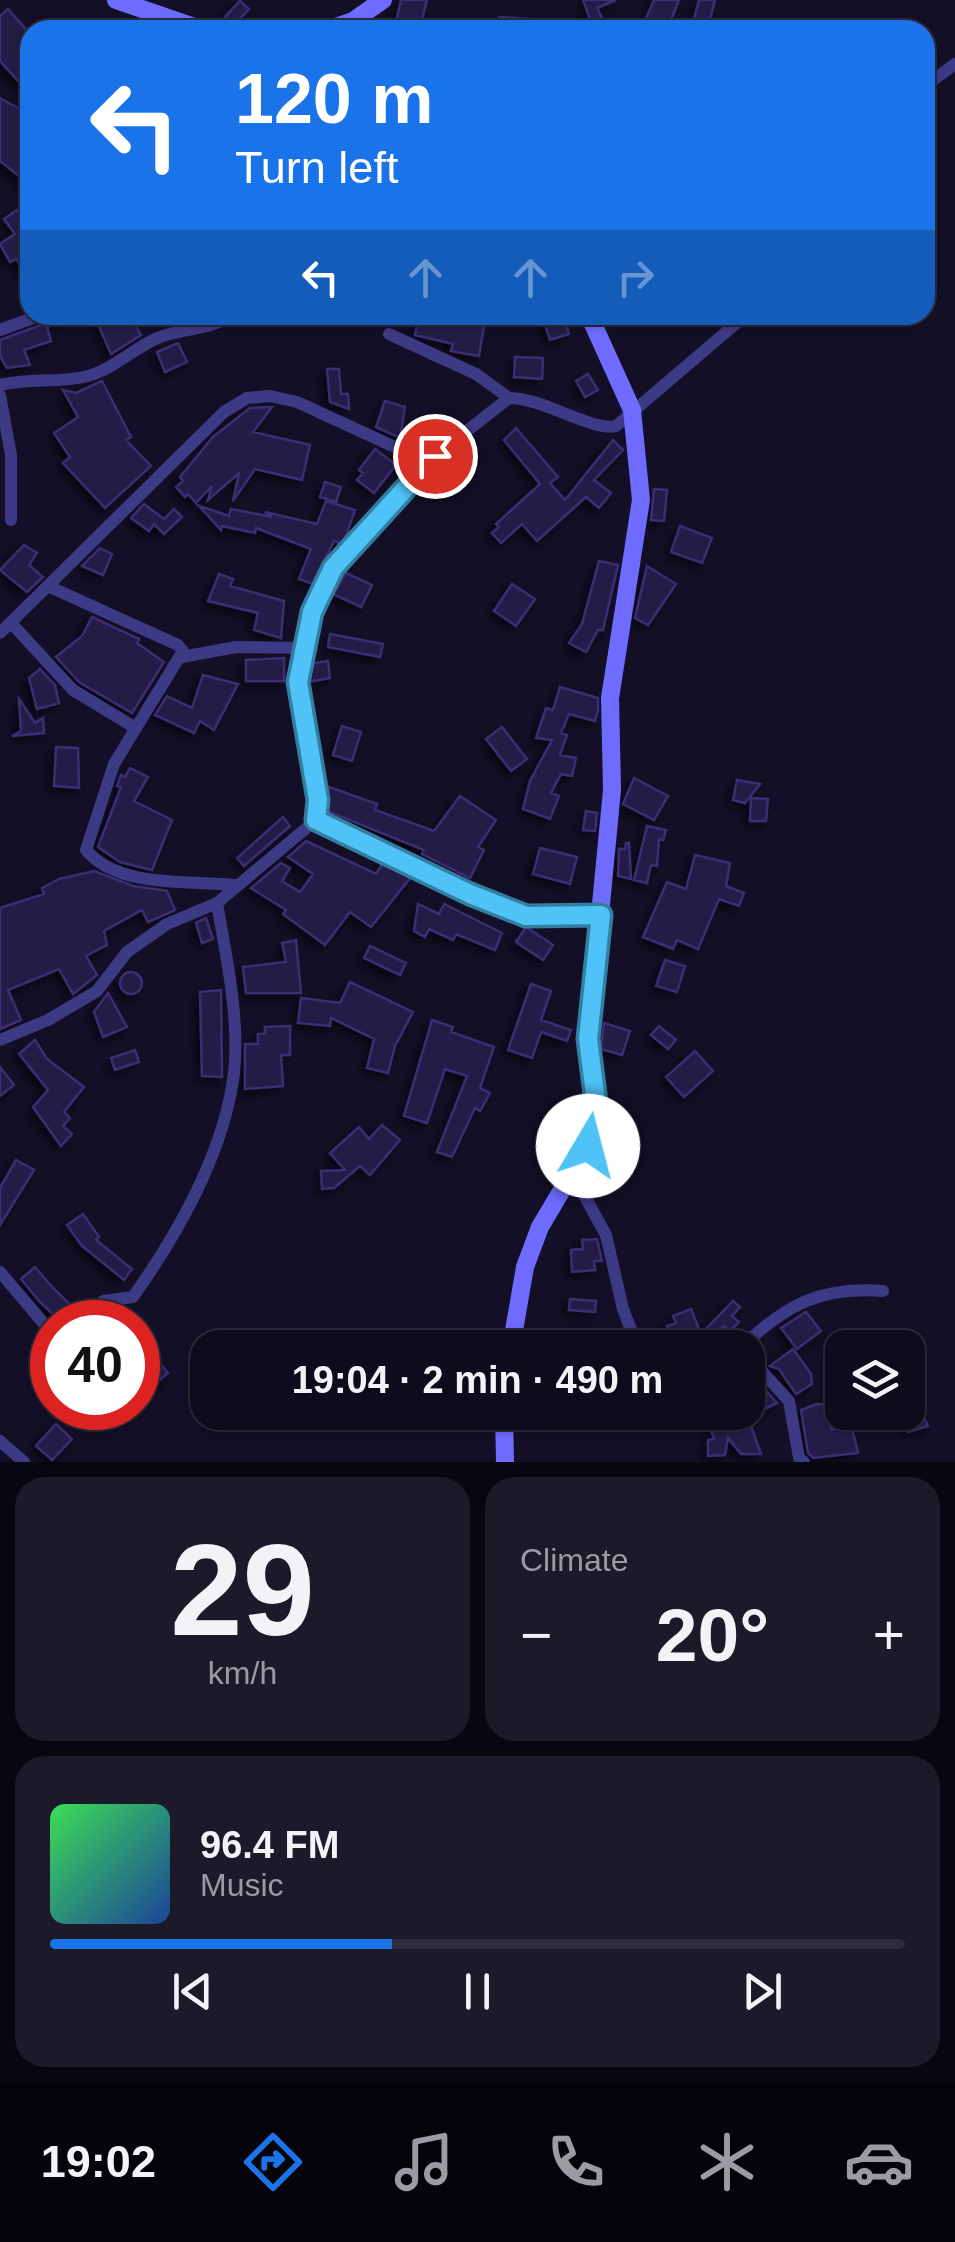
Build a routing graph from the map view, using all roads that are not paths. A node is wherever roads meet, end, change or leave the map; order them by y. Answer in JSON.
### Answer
{"nodes":[{"id":1,"x":116,"y":0,"type":"edge"},
{"id":2,"x":383,"y":0,"type":"edge"},
{"id":3,"x":174,"y":20,"type":"edge"},
{"id":4,"x":362,"y":20,"type":"edge"},
{"id":5,"x":216,"y":325,"type":"edge"},
{"id":6,"x":594,"y":325,"type":"edge"},
{"id":7,"x":734,"y":325,"type":"edge"},
{"id":8,"x":390,"y":334,"type":"dead end"},
{"id":9,"x":0,"y":385,"type":"edge"},
{"id":10,"x":0,"y":395,"type":"edge"},
{"id":11,"x":510,"y":398,"type":"junction"},
{"id":12,"x":632,"y":410,"type":"junction"},
{"id":13,"x":435,"y":456,"type":"junction"},
{"id":14,"x":11,"y":520,"type":"dead end"},
{"id":15,"x":50,"y":587,"type":"junction"},
{"id":16,"x":12,"y":624,"type":"junction"},
{"id":17,"x":0,"y":632,"type":"edge"},
{"id":18,"x":303,"y":648,"type":"junction"},
{"id":19,"x":182,"y":657,"type":"junction"},
{"id":20,"x":134,"y":727,"type":"junction"},
{"id":21,"x":316,"y":820,"type":"junction"},
{"id":22,"x":234,"y":885,"type":"junction"},
{"id":23,"x":217,"y":903,"type":"junction"},
{"id":24,"x":601,"y":915,"type":"junction"},
{"id":25,"x":0,"y":1040,"type":"edge"},
{"id":26,"x":572,"y":1173,"type":"junction"},
{"id":27,"x":0,"y":1272,"type":"edge"},
{"id":28,"x":883,"y":1290,"type":"dead end"},
{"id":29,"x":115,"y":1300,"type":"edge"},
{"id":30,"x":30,"y":1307,"type":"edge"},
{"id":31,"x":514,"y":1330,"type":"edge"},
{"id":32,"x":631,"y":1330,"type":"edge"},
{"id":33,"x":765,"y":1330,"type":"edge"},
{"id":34,"x":765,"y":1375,"type":"edge"},
{"id":35,"x":504,"y":1430,"type":"edge"},
{"id":36,"x":0,"y":1442,"type":"edge"},
{"id":37,"x":24,"y":1462,"type":"edge"},
{"id":38,"x":505,"y":1462,"type":"edge"},
{"id":39,"x":804,"y":1462,"type":"edge"}],
"edges":[{"from":1,"to":3,"type":"street"},
{"from":2,"to":4,"type":"street"},
{"from":5,"to":9,"type":"street"},
{"from":6,"to":12,"type":"street"},
{"from":7,"to":12,"type":"street"},
{"from":8,"to":11,"type":"street"},
{"from":10,"to":14,"type":"street"},
{"from":11,"to":12,"type":"street"},
{"from":11,"to":13,"type":"street"},
{"from":12,"to":24,"type":"street"},
{"from":13,"to":15,"type":"street"},
{"from":13,"to":18,"type":"street"},
{"from":15,"to":16,"type":"street"},
{"from":15,"to":19,"type":"street"},
{"from":16,"to":17,"type":"street"},
{"from":16,"to":20,"type":"street"},
{"from":18,"to":19,"type":"street"},
{"from":18,"to":21,"type":"street"},
{"from":19,"to":20,"type":"street"},
{"from":20,"to":22,"type":"street"},
{"from":21,"to":22,"type":"street"},
{"from":21,"to":24,"type":"street"},
{"from":22,"to":23,"type":"street"},
{"from":23,"to":25,"type":"street"},
{"from":23,"to":29,"type":"street"},
{"from":24,"to":26,"type":"street"},
{"from":26,"to":31,"type":"street"},
{"from":26,"to":32,"type":"street"},
{"from":27,"to":30,"type":"street"},
{"from":28,"to":33,"type":"street"},
{"from":34,"to":39,"type":"street"},
{"from":35,"to":38,"type":"street"},
{"from":36,"to":37,"type":"street"}]}
